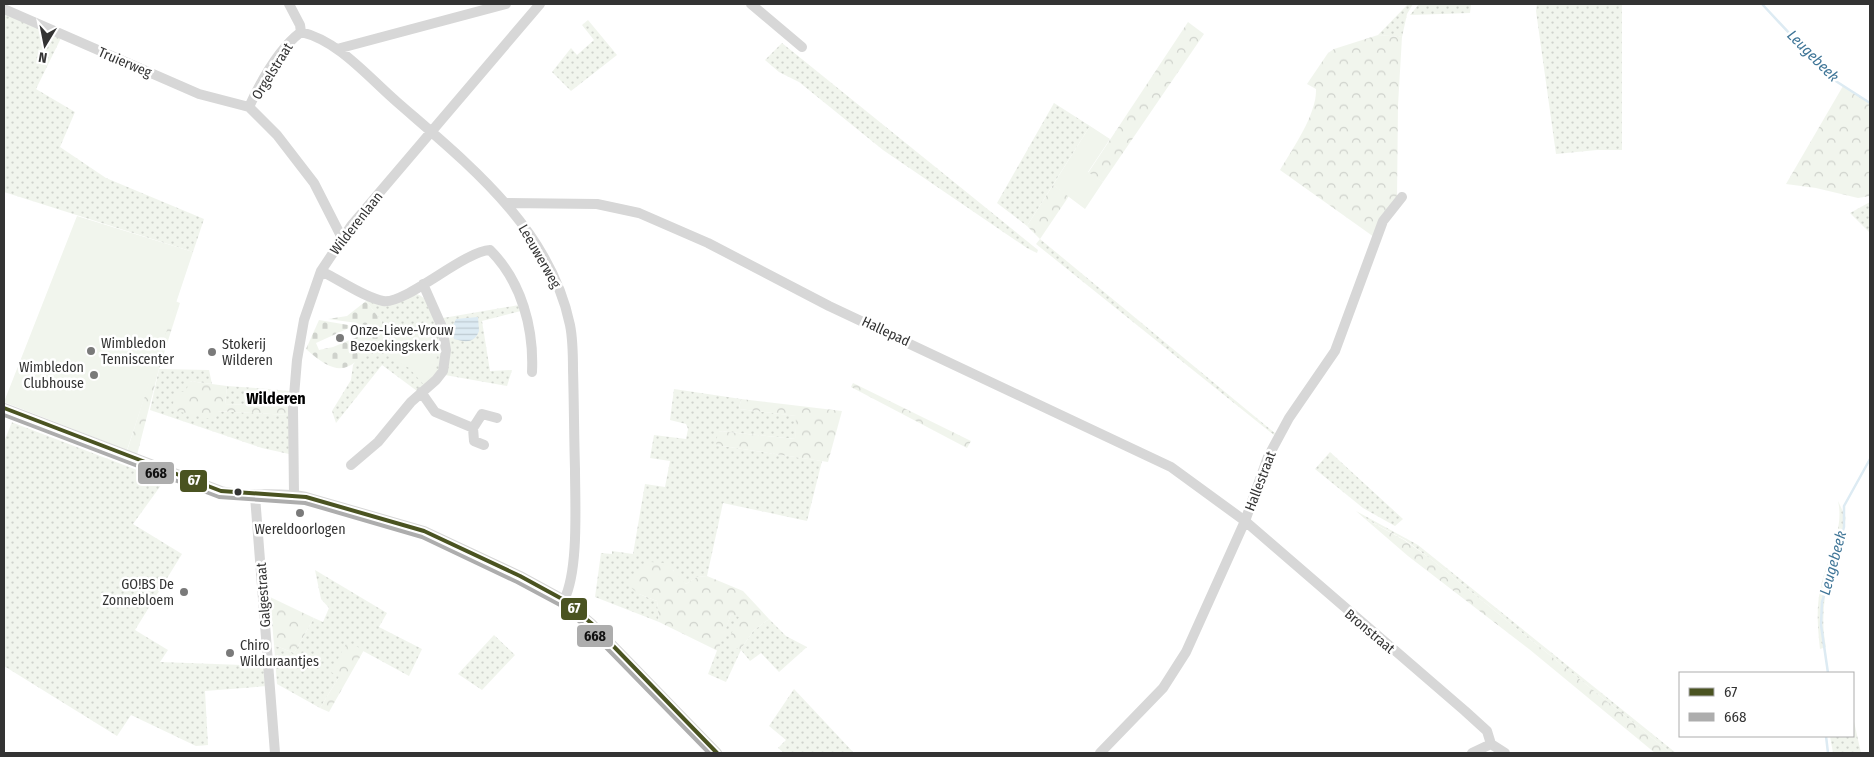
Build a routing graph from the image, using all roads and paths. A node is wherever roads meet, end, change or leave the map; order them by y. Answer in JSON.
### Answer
{"nodes":[{"id":1,"x":289,"y":4,"type":"edge"},
{"id":2,"x":506,"y":4,"type":"edge"},
{"id":3,"x":540,"y":4,"type":"edge"},
{"id":4,"x":751,"y":4,"type":"edge"},
{"id":5,"x":4,"y":8,"type":"edge"},
{"id":6,"x":301,"y":32,"type":"junction"},
{"id":7,"x":802,"y":47,"type":"dead end"},
{"id":8,"x":337,"y":49,"type":"junction"},
{"id":9,"x":249,"y":107,"type":"junction"},
{"id":10,"x":432,"y":132,"type":"junction"},
{"id":11,"x":1402,"y":197,"type":"dead end"},
{"id":12,"x":506,"y":203,"type":"junction"},
{"id":13,"x":342,"y":238,"type":"junction"},
{"id":14,"x":321,"y":271,"type":"junction"},
{"id":15,"x":423,"y":284,"type":"junction"},
{"id":16,"x":532,"y":372,"type":"dead end"},
{"id":17,"x":421,"y":392,"type":"junction"},
{"id":18,"x":4,"y":408,"type":"edge"},
{"id":19,"x":497,"y":418,"type":"dead end"},
{"id":20,"x":472,"y":428,"type":"junction"},
{"id":21,"x":484,"y":445,"type":"dead end"},
{"id":22,"x":350,"y":466,"type":"dead end"},
{"id":23,"x":294,"y":494,"type":"junction"},
{"id":24,"x":256,"y":496,"type":"junction"},
{"id":25,"x":1245,"y":521,"type":"junction"},
{"id":26,"x":564,"y":600,"type":"junction"},
{"id":27,"x":1491,"y":744,"type":"junction"},
{"id":28,"x":275,"y":753,"type":"edge"},
{"id":29,"x":717,"y":753,"type":"edge"},
{"id":30,"x":1100,"y":753,"type":"edge"},
{"id":31,"x":1472,"y":753,"type":"edge"},
{"id":32,"x":1505,"y":753,"type":"edge"}],
"edges":[{"from":1,"to":6,"type":"street"},
{"from":2,"to":8,"type":"street"},
{"from":3,"to":10,"type":"street","name":"Wilderenlaan"},
{"from":4,"to":7,"type":"street"},
{"from":5,"to":9,"type":"street","name":"Truierweg"},
{"from":6,"to":8,"type":"street","name":"Orgelstraat"},
{"from":6,"to":9,"type":"street","name":"Orgelstraat"},
{"from":8,"to":10,"type":"street","name":"Leeuwerweg"},
{"from":9,"to":13,"type":"street","name":"Orgelstraat"},
{"from":10,"to":12,"type":"street","name":"Leeuwerweg"},
{"from":10,"to":13,"type":"street","name":"Wilderenlaan"},
{"from":11,"to":25,"type":"street","name":"Hallestraat"},
{"from":12,"to":25,"type":"street","name":"Hallepad"},
{"from":12,"to":26,"type":"street","name":"Leeuwerweg"},
{"from":13,"to":14,"type":"street","name":"Wilderenlaan"},
{"from":14,"to":15,"type":"street"},
{"from":14,"to":23,"type":"street","name":"Wilderenlaan"},
{"from":15,"to":16,"type":"street"},
{"from":15,"to":17,"type":"street"},
{"from":17,"to":20,"type":"street"},
{"from":17,"to":22,"type":"street"},
{"from":18,"to":24,"type":"street"},
{"from":19,"to":20,"type":"street"},
{"from":20,"to":21,"type":"street"},
{"from":23,"to":24,"type":"street"},
{"from":23,"to":26,"type":"street"},
{"from":24,"to":28,"type":"street","name":"Galgestraat"},
{"from":25,"to":27,"type":"street","name":"Bronstraat"},
{"from":25,"to":30,"type":"street","name":"Hallestraat"},
{"from":26,"to":29,"type":"street"},
{"from":27,"to":31,"type":"street"},
{"from":27,"to":32,"type":"street","name":"Bronstraat"}]}
